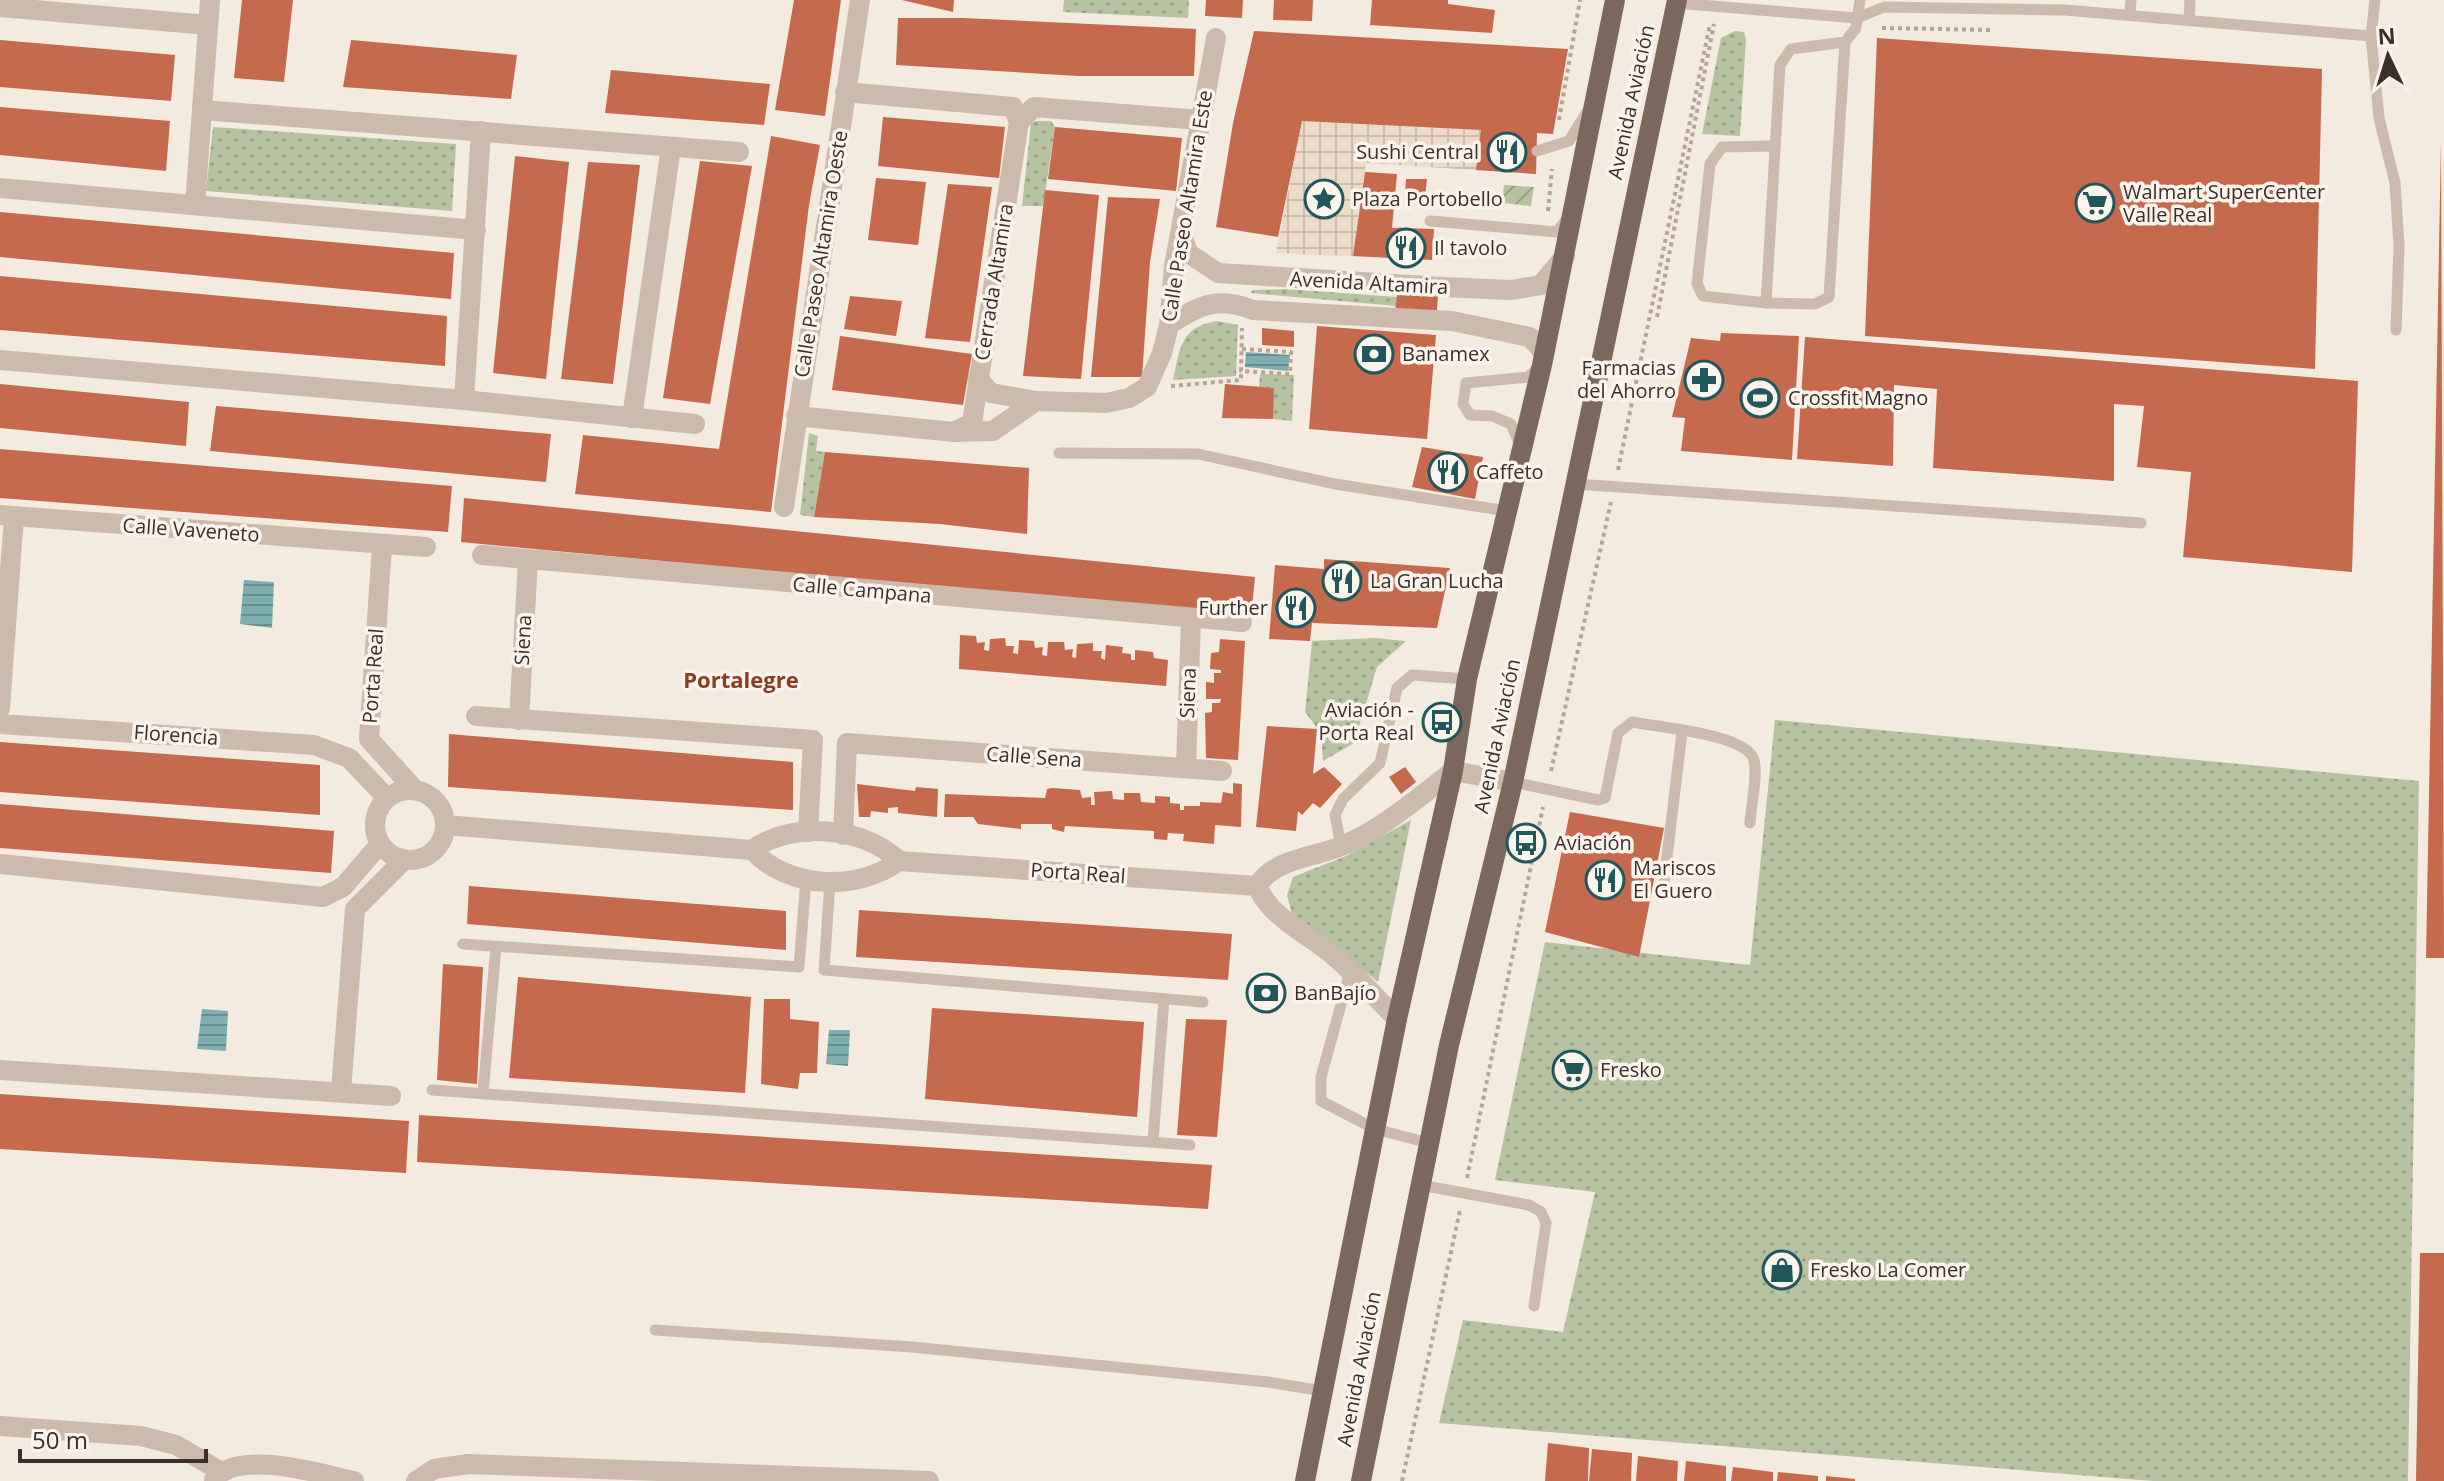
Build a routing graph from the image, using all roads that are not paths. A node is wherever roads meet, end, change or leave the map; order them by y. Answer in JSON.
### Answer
{"nodes":[{"id":1,"x":210,"y":0,"type":"edge"},
{"id":2,"x":860,"y":0,"type":"edge"},
{"id":3,"x":1615,"y":0,"type":"edge"},
{"id":4,"x":1860,"y":0,"type":"edge"},
{"id":5,"x":1871,"y":0,"type":"edge"},
{"id":6,"x":2131,"y":0,"type":"edge"},
{"id":7,"x":2190,"y":0,"type":"edge"},
{"id":8,"x":2375,"y":0,"type":"edge"},
{"id":9,"x":1677,"y":2,"type":"edge"},
{"id":10,"x":1995,"y":5,"type":"edge"},
{"id":11,"x":0,"y":7,"type":"edge"},
{"id":12,"x":1884,"y":7,"type":"junction"},
{"id":13,"x":2130,"y":14,"type":"junction"},
{"id":14,"x":1857,"y":18,"type":"junction"},
{"id":15,"x":2189,"y":20,"type":"junction"},
{"id":16,"x":208,"y":25,"type":"junction"},
{"id":17,"x":2371,"y":36,"type":"junction"},
{"id":18,"x":1216,"y":38,"type":"dead end"},
{"id":19,"x":1845,"y":42,"type":"junction"},
{"id":20,"x":846,"y":84,"type":"junction"},
{"id":21,"x":1594,"y":101,"type":"junction"},
{"id":22,"x":202,"y":110,"type":"junction"},
{"id":23,"x":1200,"y":120,"type":"junction"},
{"id":24,"x":1019,"y":122,"type":"junction"},
{"id":25,"x":481,"y":131,"type":"junction"},
{"id":26,"x":1773,"y":146,"type":"junction"},
{"id":27,"x":671,"y":147,"type":"junction"},
{"id":28,"x":1537,"y":151,"type":"dead end"},
{"id":29,"x":739,"y":152,"type":"dead end"},
{"id":30,"x":0,"y":188,"type":"edge"},
{"id":31,"x":195,"y":205,"type":"junction"},
{"id":32,"x":1572,"y":211,"type":"junction"},
{"id":33,"x":1430,"y":221,"type":"dead end"},
{"id":34,"x":476,"y":230,"type":"junction"},
{"id":35,"x":1181,"y":232,"type":"junction"},
{"id":36,"x":1565,"y":256,"type":"junction"},
{"id":37,"x":1453,"y":288,"type":"junction"},
{"id":38,"x":1766,"y":303,"type":"junction"},
{"id":39,"x":1452,"y":321,"type":"junction"},
{"id":40,"x":1169,"y":325,"type":"junction"},
{"id":41,"x":2396,"y":330,"type":"dead end"},
{"id":42,"x":1543,"y":359,"type":"junction"},
{"id":43,"x":0,"y":360,"type":"edge"},
{"id":44,"x":978,"y":379,"type":"junction"},
{"id":45,"x":464,"y":400,"type":"junction"},
{"id":46,"x":1036,"y":401,"type":"junction"},
{"id":47,"x":632,"y":418,"type":"junction"},
{"id":48,"x":795,"y":422,"type":"junction"},
{"id":49,"x":695,"y":424,"type":"dead end"},
{"id":50,"x":954,"y":432,"type":"junction"},
{"id":51,"x":1521,"y":447,"type":"junction"},
{"id":52,"x":1059,"y":453,"type":"dead end"},
{"id":53,"x":1575,"y":484,"type":"junction"},
{"id":54,"x":784,"y":507,"type":"dead end"},
{"id":55,"x":1507,"y":511,"type":"junction"},
{"id":56,"x":7,"y":516,"type":"edge"},
{"id":57,"x":2141,"y":523,"type":"dead end"},
{"id":58,"x":382,"y":545,"type":"junction"},
{"id":59,"x":426,"y":547,"type":"dead end"},
{"id":60,"x":482,"y":555,"type":"dead end"},
{"id":61,"x":528,"y":560,"type":"junction"},
{"id":62,"x":1191,"y":619,"type":"junction"},
{"id":63,"x":1242,"y":622,"type":"dead end"},
{"id":64,"x":1467,"y":679,"type":"junction"},
{"id":65,"x":0,"y":708,"type":"edge"},
{"id":66,"x":476,"y":716,"type":"dead end"},
{"id":67,"x":519,"y":720,"type":"junction"},
{"id":68,"x":0,"y":724,"type":"edge"},
{"id":69,"x":1682,"y":732,"type":"junction"},
{"id":70,"x":1186,"y":768,"type":"junction"},
{"id":71,"x":1222,"y":771,"type":"dead end"},
{"id":72,"x":1453,"y":771,"type":"junction"},
{"id":73,"x":1513,"y":782,"type":"junction"},
{"id":74,"x":415,"y":790,"type":"junction"},
{"id":75,"x":387,"y":798,"type":"junction"},
{"id":76,"x":1750,"y":823,"type":"dead end"},
{"id":77,"x":445,"y":825,"type":"junction"},
{"id":78,"x":808,"y":832,"type":"junction"},
{"id":79,"x":843,"y":835,"type":"junction"},
{"id":80,"x":380,"y":844,"type":"junction"},
{"id":81,"x":1341,"y":846,"type":"junction"},
{"id":82,"x":752,"y":850,"type":"junction"},
{"id":83,"x":404,"y":860,"type":"junction"},
{"id":84,"x":899,"y":861,"type":"junction"},
{"id":85,"x":0,"y":864,"type":"edge"},
{"id":86,"x":806,"y":879,"type":"junction"},
{"id":87,"x":830,"y":882,"type":"junction"},
{"id":88,"x":1664,"y":882,"type":"dead end"},
{"id":89,"x":1257,"y":886,"type":"junction"},
{"id":90,"x":463,"y":944,"type":"dead end"},
{"id":91,"x":496,"y":947,"type":"junction"},
{"id":92,"x":1350,"y":972,"type":"junction"},
{"id":93,"x":1164,"y":999,"type":"junction"},
{"id":94,"x":1203,"y":1002,"type":"dead end"},
{"id":95,"x":1397,"y":1019,"type":"junction"},
{"id":96,"x":0,"y":1070,"type":"edge"},
{"id":97,"x":432,"y":1090,"type":"dead end"},
{"id":98,"x":341,"y":1091,"type":"junction"},
{"id":99,"x":483,"y":1093,"type":"junction"},
{"id":100,"x":391,"y":1096,"type":"dead end"},
{"id":101,"x":1375,"y":1129,"type":"junction"},
{"id":102,"x":1153,"y":1141,"type":"junction"},
{"id":103,"x":1429,"y":1143,"type":"junction"},
{"id":104,"x":1190,"y":1145,"type":"dead end"},
{"id":105,"x":1420,"y":1185,"type":"junction"},
{"id":106,"x":1534,"y":1306,"type":"dead end"},
{"id":107,"x":655,"y":1330,"type":"dead end"},
{"id":108,"x":1323,"y":1391,"type":"junction"},
{"id":109,"x":0,"y":1426,"type":"edge"},
{"id":110,"x":217,"y":1476,"type":"edge"},
{"id":111,"x":354,"y":1481,"type":"edge"},
{"id":112,"x":416,"y":1481,"type":"edge"},
{"id":113,"x":929,"y":1481,"type":"edge"},
{"id":114,"x":1305,"y":1481,"type":"edge"},
{"id":115,"x":1361,"y":1481,"type":"edge"}],
"edges":[{"from":1,"to":16,"type":"street"},
{"from":2,"to":20,"type":"street","name":"Calle Paseo Altamira Oeste"},
{"from":3,"to":21,"type":"main road","name":"Avenida Aviación"},
{"from":4,"to":14,"type":"lane"},
{"from":5,"to":12,"type":"lane"},
{"from":6,"to":13,"type":"lane"},
{"from":7,"to":15,"type":"lane"},
{"from":8,"to":17,"type":"lane"},
{"from":9,"to":14,"type":"lane"},
{"from":9,"to":53,"type":"main road","name":"Avenida Aviación"},
{"from":10,"to":12,"type":"lane"},
{"from":10,"to":13,"type":"lane"},
{"from":11,"to":16,"type":"street"},
{"from":12,"to":14,"type":"lane"},
{"from":13,"to":15,"type":"lane"},
{"from":14,"to":19,"type":"lane"},
{"from":15,"to":17,"type":"lane"},
{"from":16,"to":22,"type":"street"},
{"from":17,"to":41,"type":"lane"},
{"from":18,"to":23,"type":"street","name":"Calle Paseo Altamira Este"},
{"from":19,"to":26,"type":"lane"},
{"from":19,"to":38,"type":"lane"},
{"from":20,"to":24,"type":"street"},
{"from":20,"to":48,"type":"street","name":"Calle Paseo Altamira Oeste"},
{"from":21,"to":28,"type":"lane"},
{"from":21,"to":32,"type":"main road","name":"Avenida Aviación"},
{"from":22,"to":25,"type":"street"},
{"from":22,"to":31,"type":"street"},
{"from":23,"to":24,"type":"street"},
{"from":23,"to":35,"type":"street","name":"Calle Paseo Altamira Este"},
{"from":24,"to":44,"type":"street","name":"Cerrada Altamira"},
{"from":25,"to":27,"type":"street"},
{"from":25,"to":34,"type":"street"},
{"from":26,"to":38,"type":"lane"},
{"from":26,"to":38,"type":"lane"},
{"from":27,"to":29,"type":"street"},
{"from":27,"to":47,"type":"street"},
{"from":30,"to":31,"type":"street"},
{"from":31,"to":34,"type":"street"},
{"from":32,"to":33,"type":"lane"},
{"from":32,"to":36,"type":"main road","name":"Avenida Aviación"},
{"from":34,"to":45,"type":"street"},
{"from":35,"to":37,"type":"street","name":"Avenida Altamira"},
{"from":35,"to":40,"type":"street","name":"Calle Paseo Altamira Este"},
{"from":36,"to":37,"type":"street","name":"Avenida Altamira"},
{"from":36,"to":42,"type":"main road","name":"Avenida Aviación"},
{"from":37,"to":39,"type":"street"},
{"from":39,"to":40,"type":"street","name":"Avenida Altamira"},
{"from":39,"to":42,"type":"street","name":"Avenida Altamira"},
{"from":40,"to":46,"type":"street","name":"Calle Paseo Altamira Este"},
{"from":42,"to":51,"type":"main road","name":"Avenida Aviación"},
{"from":42,"to":51,"type":"lane"},
{"from":43,"to":45,"type":"street"},
{"from":44,"to":46,"type":"street"},
{"from":44,"to":50,"type":"street","name":"Cerrada Altamira"},
{"from":45,"to":47,"type":"street"},
{"from":46,"to":50,"type":"street"},
{"from":47,"to":49,"type":"street"},
{"from":48,"to":50,"type":"street"},
{"from":48,"to":54,"type":"street","name":"Calle Paseo Altamira Oeste"},
{"from":51,"to":55,"type":"main road","name":"Avenida Aviación"},
{"from":52,"to":55,"type":"lane"},
{"from":53,"to":57,"type":"lane"},
{"from":53,"to":73,"type":"main road","name":"Avenida Aviación"},
{"from":55,"to":64,"type":"main road","name":"Avenida Aviación"},
{"from":56,"to":58,"type":"street","name":"Calle Vaveneto"},
{"from":56,"to":65,"type":"street"},
{"from":58,"to":59,"type":"street"},
{"from":58,"to":74,"type":"street","name":"Porta Real"},
{"from":60,"to":61,"type":"street","name":"Calle Campana"},
{"from":61,"to":62,"type":"street","name":"Calle Campana"},
{"from":61,"to":67,"type":"street","name":"Siena"},
{"from":62,"to":63,"type":"street","name":"Calle Campana"},
{"from":62,"to":70,"type":"street","name":"Siena"},
{"from":64,"to":72,"type":"main road","name":"Avenida Aviación"},
{"from":64,"to":81,"type":"lane"},
{"from":66,"to":67,"type":"street"},
{"from":67,"to":78,"type":"street"},
{"from":68,"to":75,"type":"street","name":"Florencia"},
{"from":69,"to":73,"type":"lane"},
{"from":69,"to":76,"type":"lane"},
{"from":69,"to":88,"type":"lane"},
{"from":70,"to":71,"type":"street","name":"Calle Sena"},
{"from":70,"to":79,"type":"street","name":"Calle Sena"},
{"from":72,"to":73,"type":"street"},
{"from":72,"to":81,"type":"street"},
{"from":72,"to":95,"type":"main road","name":"Avenida Aviación"},
{"from":73,"to":103,"type":"main road","name":"Avenida Aviación"},
{"from":74,"to":75,"type":"street"},
{"from":74,"to":77,"type":"street"},
{"from":75,"to":80,"type":"street"},
{"from":77,"to":82,"type":"street"},
{"from":77,"to":83,"type":"street"},
{"from":78,"to":79,"type":"street","name":"Porta Real"},
{"from":78,"to":82,"type":"street","name":"Porta Real"},
{"from":79,"to":84,"type":"street","name":"Porta Real"},
{"from":80,"to":83,"type":"street"},
{"from":80,"to":85,"type":"street"},
{"from":81,"to":89,"type":"street"},
{"from":82,"to":86,"type":"street","name":"Porta Real"},
{"from":83,"to":98,"type":"street"},
{"from":84,"to":87,"type":"street","name":"Porta Real"},
{"from":84,"to":89,"type":"street","name":"Porta Real"},
{"from":86,"to":87,"type":"street","name":"Porta Real"},
{"from":86,"to":91,"type":"lane"},
{"from":87,"to":93,"type":"lane"},
{"from":89,"to":92,"type":"street"},
{"from":90,"to":91,"type":"lane"},
{"from":91,"to":99,"type":"lane"},
{"from":92,"to":95,"type":"street"},
{"from":92,"to":101,"type":"lane"},
{"from":93,"to":94,"type":"lane"},
{"from":93,"to":102,"type":"lane"},
{"from":95,"to":101,"type":"main road","name":"Avenida Aviación"},
{"from":96,"to":98,"type":"street"},
{"from":97,"to":99,"type":"lane"},
{"from":98,"to":100,"type":"street"},
{"from":99,"to":102,"type":"lane"},
{"from":101,"to":103,"type":"lane"},
{"from":101,"to":108,"type":"main road","name":"Avenida Aviación"},
{"from":102,"to":104,"type":"lane"},
{"from":103,"to":105,"type":"main road","name":"Avenida Aviación"},
{"from":105,"to":106,"type":"lane"},
{"from":105,"to":115,"type":"main road","name":"Avenida Aviación"},
{"from":107,"to":108,"type":"lane"},
{"from":108,"to":114,"type":"main road","name":"Avenida Aviación"},
{"from":109,"to":110,"type":"street"},
{"from":110,"to":111,"type":"street"},
{"from":112,"to":113,"type":"street"}]}
